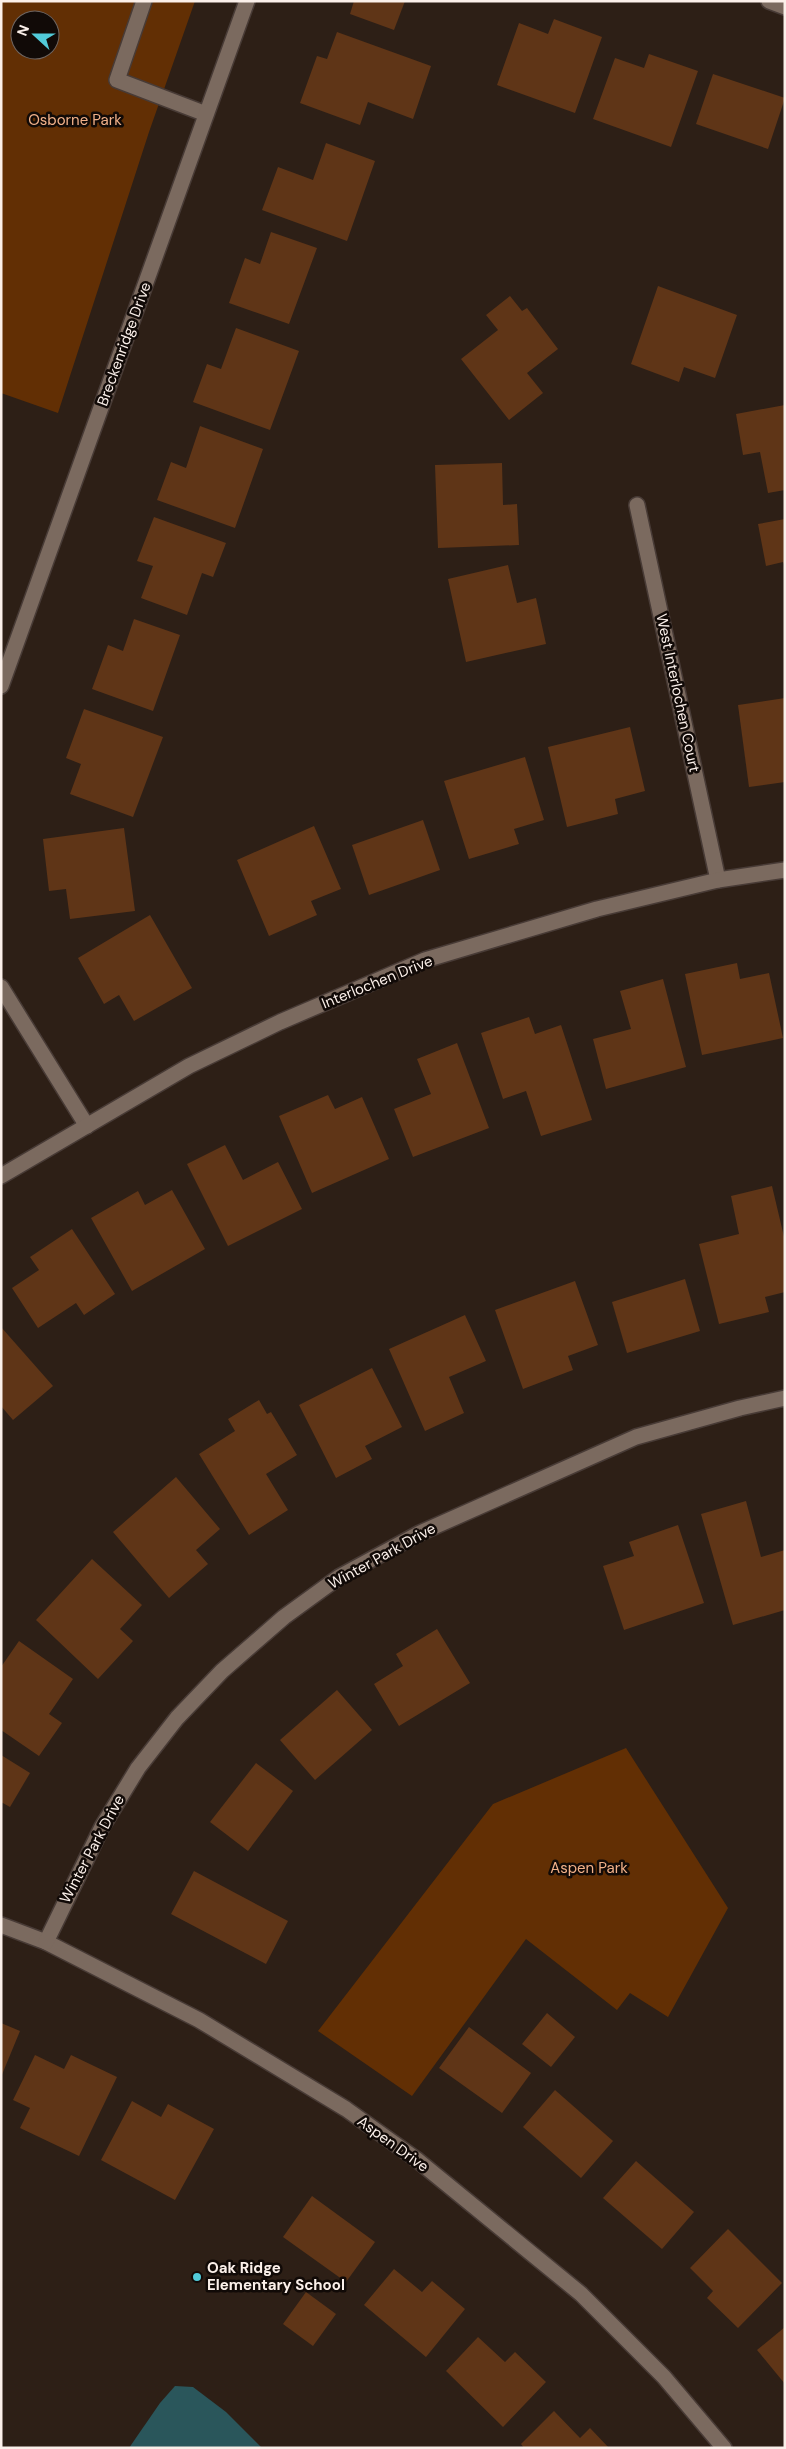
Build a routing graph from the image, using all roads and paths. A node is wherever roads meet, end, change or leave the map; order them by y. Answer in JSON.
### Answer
{"nodes":[{"id":1,"x":144,"y":1,"type":"edge"},
{"id":2,"x":247,"y":1,"type":"edge"},
{"id":3,"x":768,"y":1,"type":"edge"},
{"id":4,"x":785,"y":7,"type":"edge"},
{"id":5,"x":206,"y":114,"type":"junction"},
{"id":6,"x":637,"y":505,"type":"dead end"},
{"id":7,"x":1,"y":686,"type":"edge"},
{"id":8,"x":785,"y":870,"type":"edge"},
{"id":9,"x":718,"y":880,"type":"junction"},
{"id":10,"x":1,"y":987,"type":"edge"},
{"id":11,"x":87,"y":1126,"type":"junction"},
{"id":12,"x":1,"y":1176,"type":"edge"},
{"id":13,"x":785,"y":1398,"type":"edge"},
{"id":14,"x":1,"y":1925,"type":"edge"},
{"id":15,"x":46,"y":1942,"type":"junction"},
{"id":16,"x":724,"y":2448,"type":"edge"}],
"edges":[{"from":1,"to":5,"type":"street"},
{"from":2,"to":5,"type":"street","name":"Breckenridge Drive"},
{"from":3,"to":4,"type":"street"},
{"from":5,"to":7,"type":"street","name":"Breckenridge Drive"},
{"from":6,"to":9,"type":"street","name":"West Interlochen Court"},
{"from":8,"to":9,"type":"street","name":"Interlochen Drive"},
{"from":9,"to":11,"type":"street","name":"Interlochen Drive"},
{"from":10,"to":11,"type":"street"},
{"from":11,"to":12,"type":"street","name":"Interlochen Drive"},
{"from":13,"to":15,"type":"street","name":"Winter Park Drive"},
{"from":14,"to":15,"type":"street","name":"Aspen Drive"},
{"from":15,"to":16,"type":"street","name":"Aspen Drive"}]}
